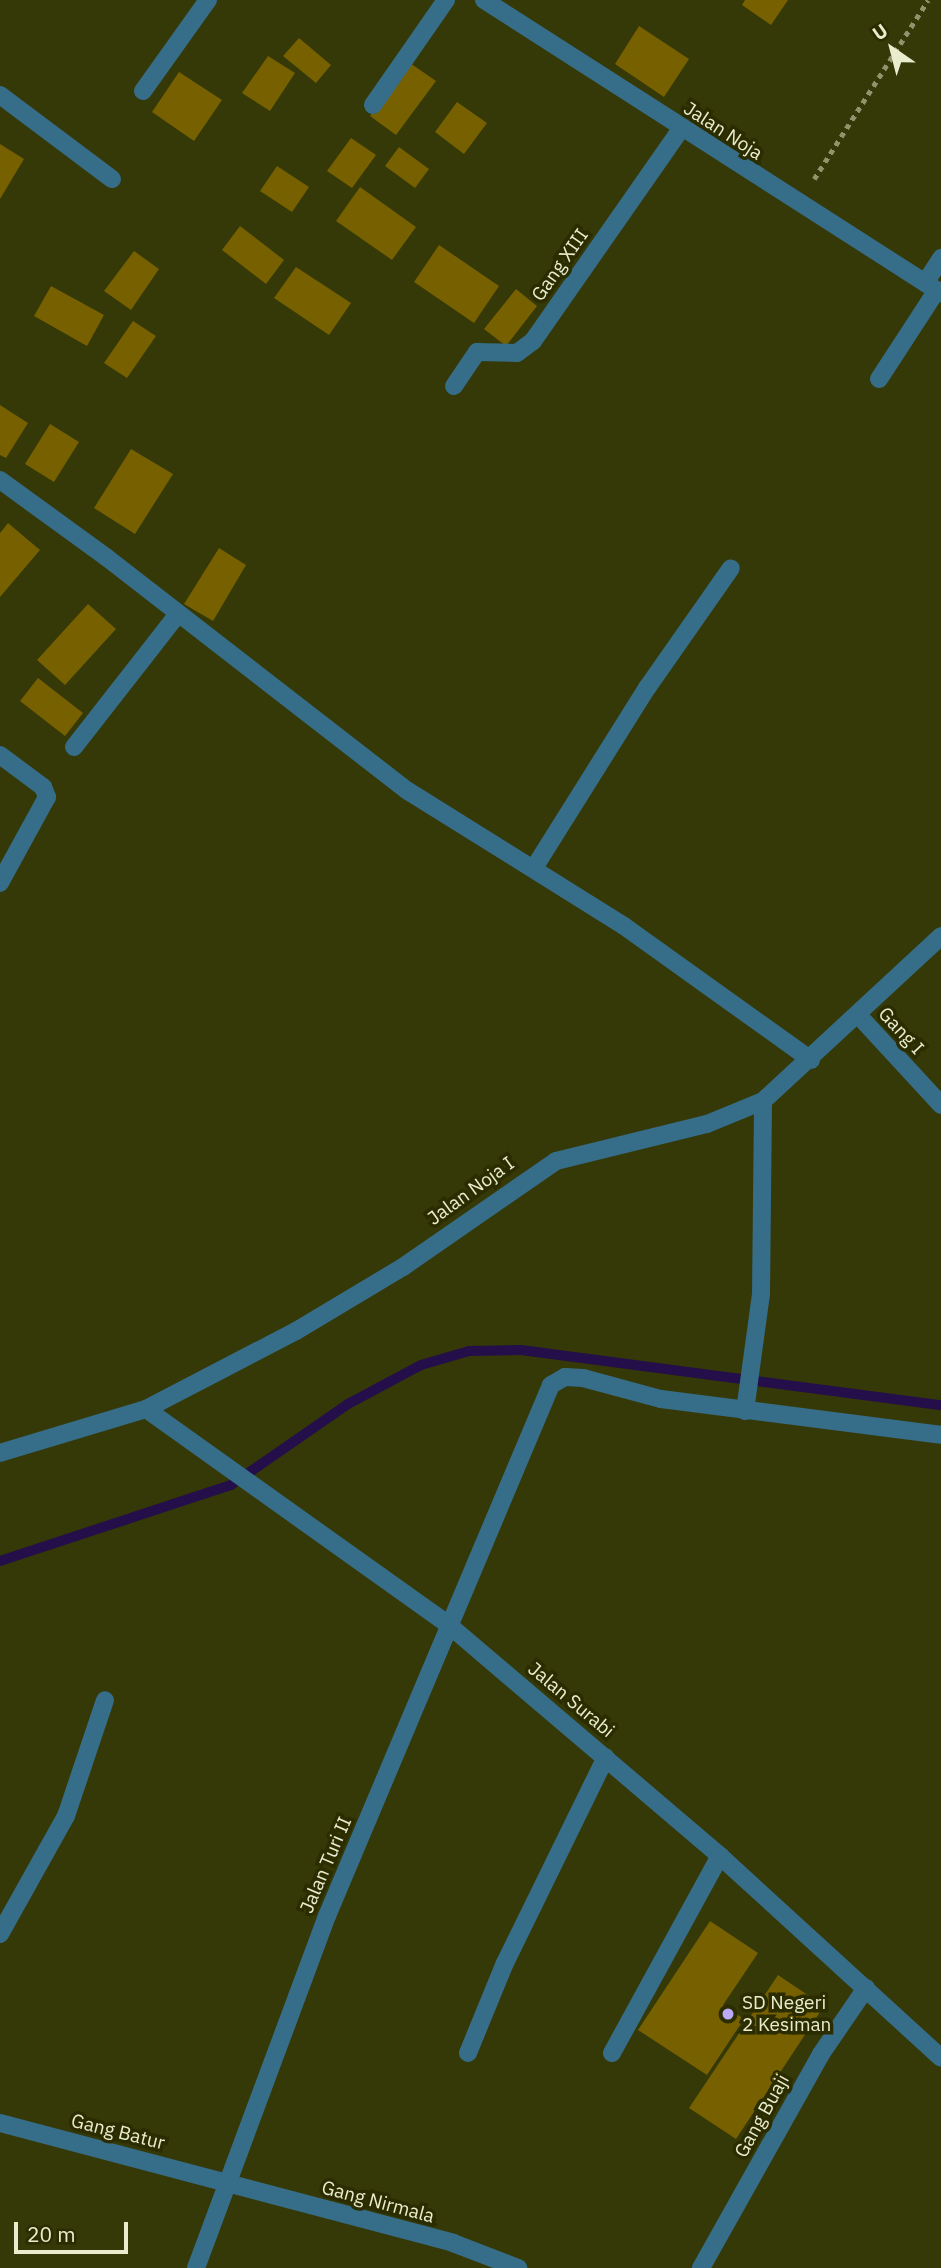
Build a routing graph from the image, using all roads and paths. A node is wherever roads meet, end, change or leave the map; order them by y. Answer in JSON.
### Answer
{"nodes":[{"id":1,"x":208,"y":0,"type":"edge"},
{"id":2,"x":446,"y":0,"type":"edge"},
{"id":3,"x":484,"y":0,"type":"edge"},
{"id":4,"x":928,"y":0,"type":"edge"},
{"id":5,"x":143,"y":91,"type":"dead end"},
{"id":6,"x":0,"y":95,"type":"edge"},
{"id":7,"x":373,"y":105,"type":"dead end"},
{"id":8,"x":681,"y":129,"type":"junction"},
{"id":9,"x":112,"y":179,"type":"dead end"},
{"id":10,"x":799,"y":203,"type":"junction"},
{"id":11,"x":941,"y":258,"type":"edge"},
{"id":12,"x":934,"y":289,"type":"edge"},
{"id":13,"x":879,"y":379,"type":"dead end"},
{"id":14,"x":454,"y":386,"type":"dead end"},
{"id":15,"x":0,"y":480,"type":"edge"},
{"id":16,"x":731,"y":568,"type":"dead end"},
{"id":17,"x":178,"y":614,"type":"junction"},
{"id":18,"x":74,"y":747,"type":"dead end"},
{"id":19,"x":0,"y":755,"type":"edge"},
{"id":20,"x":534,"y":868,"type":"junction"},
{"id":21,"x":0,"y":883,"type":"edge"},
{"id":22,"x":941,"y":936,"type":"edge"},
{"id":23,"x":859,"y":1016,"type":"junction"},
{"id":24,"x":811,"y":1060,"type":"junction"},
{"id":25,"x":763,"y":1101,"type":"junction"},
{"id":26,"x":941,"y":1105,"type":"edge"},
{"id":27,"x":746,"y":1404,"type":"junction"},
{"id":28,"x":146,"y":1409,"type":"junction"},
{"id":29,"x":941,"y":1435,"type":"edge"},
{"id":30,"x":0,"y":1453,"type":"edge"},
{"id":31,"x":450,"y":1626,"type":"junction"},
{"id":32,"x":105,"y":1700,"type":"dead end"},
{"id":33,"x":606,"y":1758,"type":"junction"},
{"id":34,"x":720,"y":1856,"type":"junction"},
{"id":35,"x":0,"y":1934,"type":"edge"},
{"id":36,"x":866,"y":1988,"type":"junction"},
{"id":37,"x":468,"y":2053,"type":"dead end"},
{"id":38,"x":612,"y":2053,"type":"dead end"},
{"id":39,"x":941,"y":2058,"type":"edge"},
{"id":40,"x":0,"y":2123,"type":"edge"},
{"id":41,"x":225,"y":2181,"type":"junction"},
{"id":42,"x":196,"y":2268,"type":"edge"},
{"id":43,"x":518,"y":2268,"type":"edge"},
{"id":44,"x":701,"y":2268,"type":"edge"}],
"edges":[{"from":1,"to":5,"type":"street"},
{"from":2,"to":7,"type":"street"},
{"from":3,"to":8,"type":"street","name":"Jalan Noja"},
{"from":4,"to":10,"type":"path"},
{"from":6,"to":9,"type":"street"},
{"from":8,"to":10,"type":"street","name":"Jalan Noja"},
{"from":8,"to":14,"type":"street","name":"Gang XIII"},
{"from":10,"to":12,"type":"street","name":"Jalan Noja"},
{"from":11,"to":12,"type":"street"},
{"from":12,"to":13,"type":"street"},
{"from":15,"to":17,"type":"street"},
{"from":16,"to":20,"type":"street"},
{"from":17,"to":18,"type":"street"},
{"from":17,"to":20,"type":"street"},
{"from":19,"to":21,"type":"street"},
{"from":20,"to":24,"type":"street"},
{"from":22,"to":23,"type":"street","name":"Jalan Noja I"},
{"from":23,"to":24,"type":"street","name":"Jalan Noja I"},
{"from":23,"to":26,"type":"street","name":"Gang I"},
{"from":24,"to":25,"type":"street","name":"Jalan Noja I"},
{"from":25,"to":27,"type":"street"},
{"from":25,"to":28,"type":"street","name":"Jalan Noja I"},
{"from":27,"to":29,"type":"street","name":"Jalan Turi II"},
{"from":27,"to":31,"type":"street","name":"Jalan Turi II"},
{"from":28,"to":30,"type":"street","name":"Jalan Noja I"},
{"from":28,"to":31,"type":"street","name":"Jalan Surabi"},
{"from":31,"to":33,"type":"street","name":"Jalan Surabi"},
{"from":31,"to":41,"type":"street","name":"Jalan Turi II"},
{"from":32,"to":35,"type":"street"},
{"from":33,"to":34,"type":"street","name":"Jalan Surabi"},
{"from":33,"to":37,"type":"street"},
{"from":34,"to":36,"type":"street","name":"Jalan Surabi"},
{"from":34,"to":38,"type":"street"},
{"from":36,"to":39,"type":"street","name":"Jalan Surabi"},
{"from":36,"to":44,"type":"street","name":"Gang Buaji"},
{"from":40,"to":41,"type":"street","name":"Gang Batur"},
{"from":41,"to":42,"type":"street","name":"Jalan Turi II"},
{"from":41,"to":43,"type":"street","name":"Gang Nirmala"}]}
